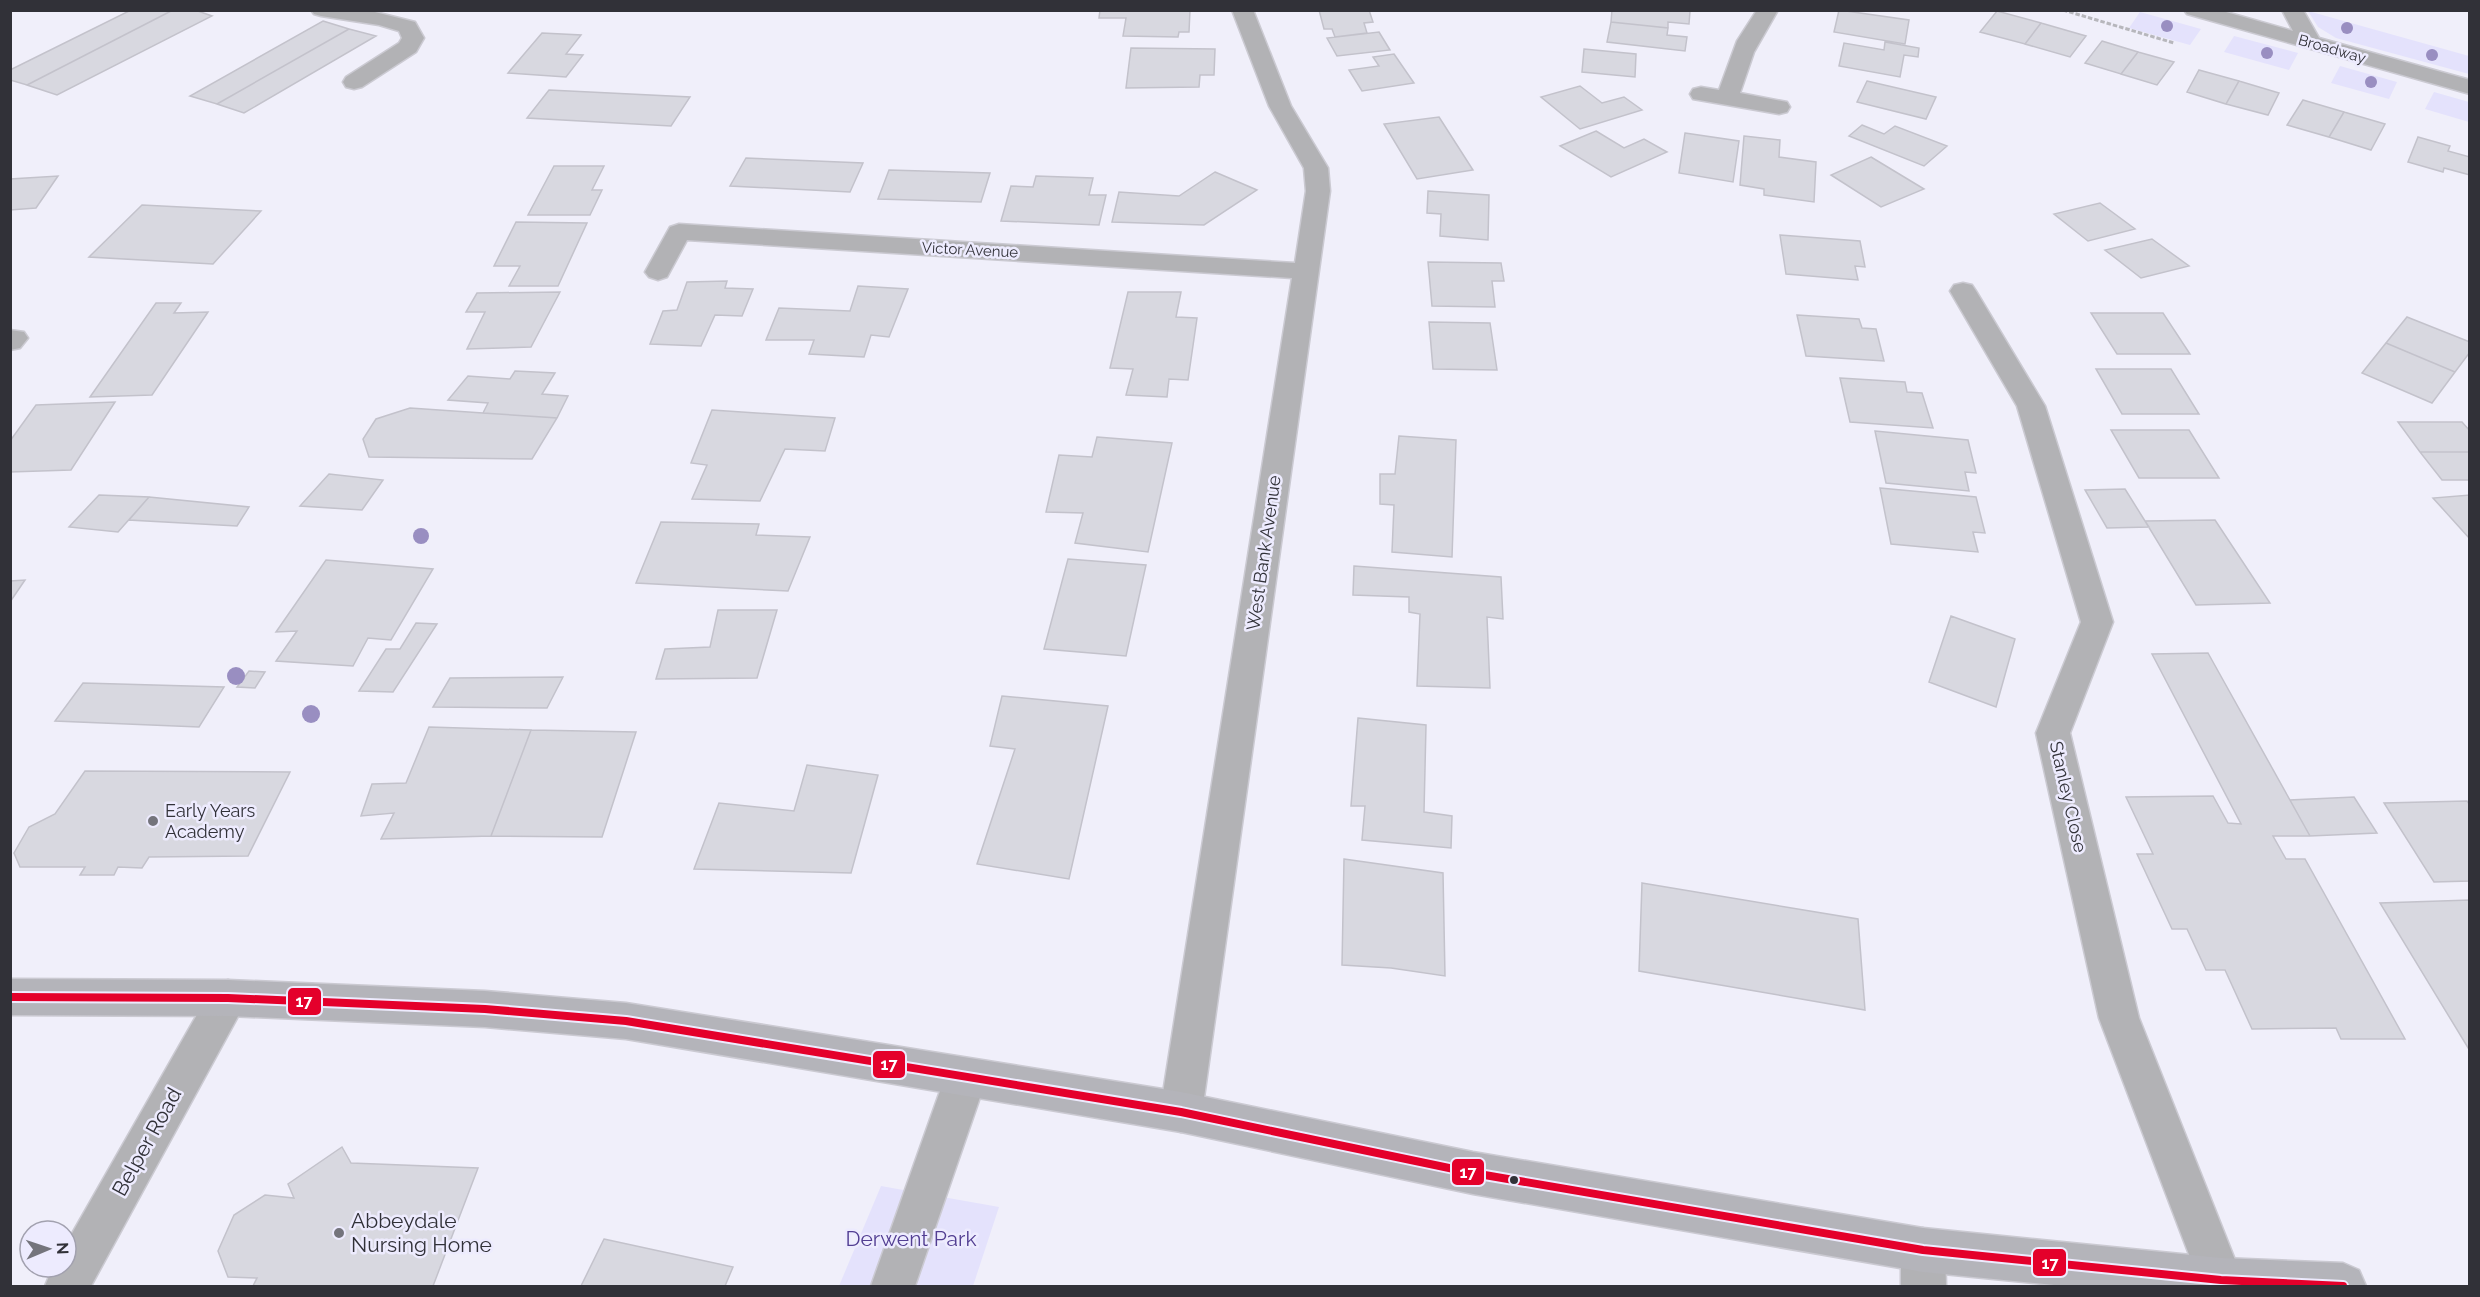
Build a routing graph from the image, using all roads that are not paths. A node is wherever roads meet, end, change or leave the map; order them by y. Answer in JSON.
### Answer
{"nodes":[{"id":1,"x":321,"y":10,"type":"edge"},
{"id":2,"x":1242,"y":10,"type":"edge"},
{"id":3,"x":1768,"y":10,"type":"edge"},
{"id":4,"x":2194,"y":10,"type":"edge"},
{"id":5,"x":2292,"y":10,"type":"edge"},
{"id":6,"x":2311,"y":43,"type":"junction"},
{"id":7,"x":354,"y":82,"type":"dead end"},
{"id":8,"x":2469,"y":87,"type":"edge"},
{"id":9,"x":1701,"y":94,"type":"dead end"},
{"id":10,"x":1728,"y":98,"type":"junction"},
{"id":11,"x":1779,"y":106,"type":"dead end"},
{"id":12,"x":1306,"y":271,"type":"junction"},
{"id":13,"x":658,"y":272,"type":"dead end"},
{"id":14,"x":1963,"y":291,"type":"dead end"},
{"id":15,"x":10,"y":997,"type":"edge"},
{"id":16,"x":228,"y":998,"type":"junction"},
{"id":17,"x":966,"y":1077,"type":"junction"},
{"id":18,"x":1181,"y":1112,"type":"junction"},
{"id":19,"x":1924,"y":1268,"type":"edge"},
{"id":20,"x":2221,"y":1280,"type":"junction"},
{"id":21,"x":67,"y":1287,"type":"edge"},
{"id":22,"x":893,"y":1287,"type":"edge"},
{"id":23,"x":2343,"y":1287,"type":"edge"}],
"edges":[{"from":1,"to":7,"type":"street"},
{"from":2,"to":12,"type":"street","name":"West Bank Avenue"},
{"from":3,"to":10,"type":"street"},
{"from":4,"to":6,"type":"street","name":"Broadway"},
{"from":5,"to":6,"type":"street"},
{"from":6,"to":8,"type":"street","name":"Broadway"},
{"from":9,"to":10,"type":"street"},
{"from":10,"to":11,"type":"street"},
{"from":12,"to":13,"type":"street","name":"Victor Avenue"},
{"from":12,"to":18,"type":"street","name":"West Bank Avenue"},
{"from":14,"to":20,"type":"street","name":"Stanley Close"},
{"from":15,"to":16,"type":"main road"},
{"from":16,"to":17,"type":"main road"},
{"from":16,"to":21,"type":"street","name":"Belper Road"},
{"from":17,"to":18,"type":"main road"},
{"from":17,"to":22,"type":"street"},
{"from":18,"to":19,"type":"main road"},
{"from":19,"to":20,"type":"main road"},
{"from":20,"to":23,"type":"main road"}]}
